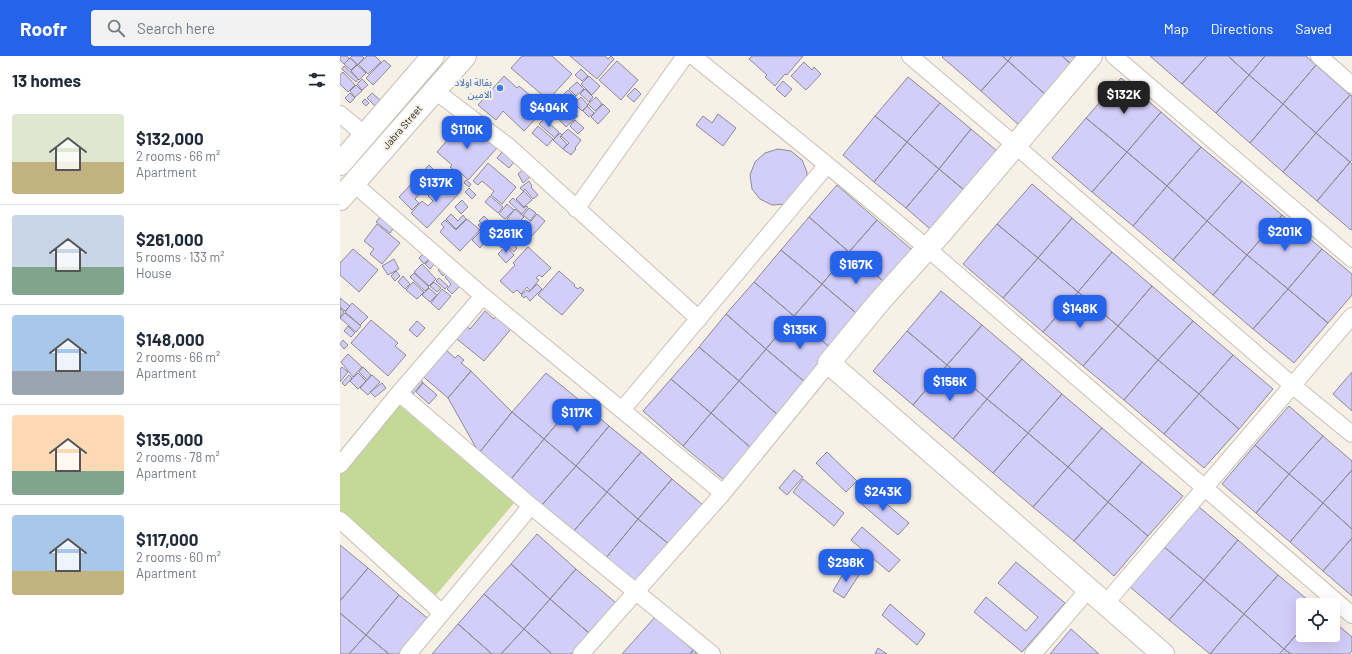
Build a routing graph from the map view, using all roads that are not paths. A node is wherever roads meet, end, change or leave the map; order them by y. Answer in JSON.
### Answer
{"nodes":[{"id":1,"x":433,"y":56,"type":"edge"},
{"id":2,"x":465,"y":56,"type":"edge"},
{"id":3,"x":685,"y":56,"type":"edge"},
{"id":4,"x":693,"y":56,"type":"edge"},
{"id":5,"x":1091,"y":56,"type":"edge"},
{"id":6,"x":1114,"y":56,"type":"edge"},
{"id":7,"x":1319,"y":56,"type":"edge"},
{"id":8,"x":919,"y":59,"type":"edge"},
{"id":9,"x":1352,"y":84,"type":"edge"},
{"id":10,"x":434,"y":90,"type":"junction"},
{"id":11,"x":340,"y":114,"type":"edge"},
{"id":12,"x":365,"y":135,"type":"junction"},
{"id":13,"x":1015,"y":145,"type":"junction"},
{"id":14,"x":340,"y":164,"type":"edge"},
{"id":15,"x":827,"y":165,"type":"junction"},
{"id":16,"x":347,"y":191,"type":"edge"},
{"id":17,"x":576,"y":209,"type":"junction"},
{"id":18,"x":927,"y":248,"type":"junction"},
{"id":19,"x":1352,"y":259,"type":"edge"},
{"id":20,"x":483,"y":296,"type":"junction"},
{"id":21,"x":1352,"y":316,"type":"edge"},
{"id":22,"x":699,"y":319,"type":"junction"},
{"id":23,"x":829,"y":363,"type":"junction"},
{"id":24,"x":1292,"y":385,"type":"junction"},
{"id":25,"x":399,"y":393,"type":"junction"},
{"id":26,"x":622,"y":410,"type":"junction"},
{"id":27,"x":1352,"y":434,"type":"edge"},
{"id":28,"x":340,"y":465,"type":"edge"},
{"id":29,"x":1203,"y":488,"type":"junction"},
{"id":30,"x":722,"y":493,"type":"junction"},
{"id":31,"x":531,"y":506,"type":"junction"},
{"id":32,"x":340,"y":520,"type":"edge"},
{"id":33,"x":1088,"y":590,"type":"junction"},
{"id":34,"x":636,"y":592,"type":"junction"},
{"id":35,"x":1104,"y":604,"type":"junction"},
{"id":36,"x":442,"y":613,"type":"junction"},
{"id":37,"x":1352,"y":614,"type":"edge"},
{"id":38,"x":408,"y":654,"type":"edge"},
{"id":39,"x":581,"y":654,"type":"edge"},
{"id":40,"x":712,"y":654,"type":"edge"},
{"id":41,"x":1033,"y":654,"type":"edge"},
{"id":42,"x":1163,"y":654,"type":"edge"}],
"edges":[{"from":1,"to":12,"type":"street"},
{"from":2,"to":10,"type":"street","name":"Jabra Street"},
{"from":3,"to":17,"type":"street"},
{"from":4,"to":15,"type":"street"},
{"from":5,"to":13,"type":"street"},
{"from":6,"to":19,"type":"street"},
{"from":7,"to":9,"type":"street"},
{"from":8,"to":13,"type":"street"},
{"from":10,"to":16,"type":"street","name":"Jabra Street"},
{"from":10,"to":17,"type":"street"},
{"from":11,"to":12,"type":"street"},
{"from":12,"to":14,"type":"street"},
{"from":13,"to":18,"type":"street"},
{"from":13,"to":24,"type":"street"},
{"from":15,"to":18,"type":"street"},
{"from":15,"to":22,"type":"street"},
{"from":16,"to":20,"type":"street"},
{"from":17,"to":22,"type":"street"},
{"from":18,"to":23,"type":"street"},
{"from":18,"to":29,"type":"street"},
{"from":20,"to":25,"type":"street"},
{"from":20,"to":26,"type":"street"},
{"from":21,"to":24,"type":"street"},
{"from":22,"to":26,"type":"street"},
{"from":23,"to":30,"type":"street"},
{"from":23,"to":33,"type":"street"},
{"from":24,"to":27,"type":"street"},
{"from":24,"to":29,"type":"street"},
{"from":25,"to":28,"type":"street"},
{"from":25,"to":31,"type":"street"},
{"from":26,"to":30,"type":"street"},
{"from":29,"to":35,"type":"street"},
{"from":29,"to":37,"type":"street"},
{"from":30,"to":34,"type":"street"},
{"from":31,"to":34,"type":"street"},
{"from":31,"to":36,"type":"street"},
{"from":32,"to":36,"type":"street"},
{"from":33,"to":35,"type":"street"},
{"from":33,"to":41,"type":"street"},
{"from":34,"to":39,"type":"street"},
{"from":34,"to":40,"type":"street"},
{"from":35,"to":42,"type":"street"},
{"from":36,"to":38,"type":"street"}]}
